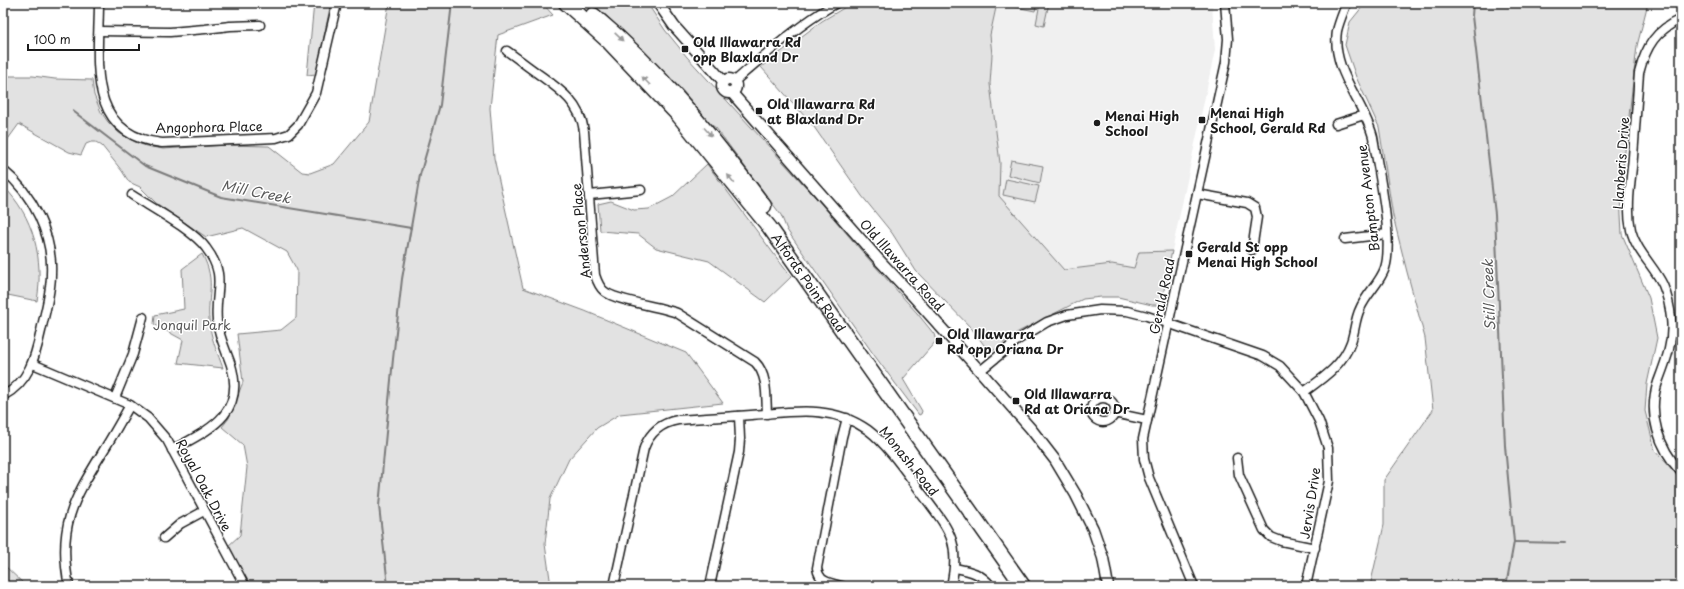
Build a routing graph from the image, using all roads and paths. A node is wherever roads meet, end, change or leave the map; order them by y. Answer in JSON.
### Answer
{"nodes":[{"id":1,"x":99,"y":3,"type":"edge"},
{"id":2,"x":337,"y":3,"type":"edge"},
{"id":3,"x":566,"y":3,"type":"edge"},
{"id":4,"x":578,"y":3,"type":"edge"},
{"id":5,"x":658,"y":3,"type":"edge"},
{"id":6,"x":837,"y":3,"type":"edge"},
{"id":7,"x":1225,"y":3,"type":"edge"},
{"id":8,"x":1346,"y":5,"type":"dead end"},
{"id":9,"x":1681,"y":19,"type":"edge"},
{"id":10,"x":260,"y":25,"type":"dead end"},
{"id":11,"x":99,"y":31,"type":"junction"},
{"id":12,"x":507,"y":51,"type":"dead end"},
{"id":13,"x":723,"y":81,"type":"junction"},
{"id":14,"x":735,"y":81,"type":"junction"},
{"id":15,"x":732,"y":93,"type":"junction"},
{"id":16,"x":1364,"y":115,"type":"junction"},
{"id":17,"x":1336,"y":124,"type":"dead end"},
{"id":18,"x":3,"y":170,"type":"edge"},
{"id":19,"x":641,"y":190,"type":"dead end"},
{"id":20,"x":1197,"y":194,"type":"junction"},
{"id":21,"x":132,"y":195,"type":"dead end"},
{"id":22,"x":589,"y":195,"type":"junction"},
{"id":23,"x":1387,"y":234,"type":"junction"},
{"id":24,"x":1345,"y":239,"type":"dead end"},
{"id":25,"x":1252,"y":250,"type":"dead end"},
{"id":26,"x":143,"y":317,"type":"dead end"},
{"id":27,"x":1168,"y":324,"type":"junction"},
{"id":28,"x":33,"y":364,"type":"junction"},
{"id":29,"x":980,"y":372,"type":"junction"},
{"id":30,"x":1304,"y":392,"type":"junction"},
{"id":31,"x":3,"y":396,"type":"edge"},
{"id":32,"x":115,"y":398,"type":"junction"},
{"id":33,"x":130,"y":405,"type":"junction"},
{"id":34,"x":1114,"y":413,"type":"dead end"},
{"id":35,"x":767,"y":414,"type":"junction"},
{"id":36,"x":739,"y":416,"type":"junction"},
{"id":37,"x":847,"y":418,"type":"junction"},
{"id":38,"x":1147,"y":420,"type":"junction"},
{"id":39,"x":172,"y":450,"type":"junction"},
{"id":40,"x":1237,"y":458,"type":"dead end"},
{"id":41,"x":1681,"y":472,"type":"edge"},
{"id":42,"x":204,"y":511,"type":"junction"},
{"id":43,"x":164,"y":538,"type":"dead end"},
{"id":44,"x":1315,"y":548,"type":"junction"},
{"id":45,"x":955,"y":568,"type":"junction"},
{"id":46,"x":69,"y":586,"type":"edge"},
{"id":47,"x":245,"y":586,"type":"edge"},
{"id":48,"x":614,"y":586,"type":"edge"},
{"id":49,"x":710,"y":586,"type":"edge"},
{"id":50,"x":842,"y":586,"type":"edge"},
{"id":51,"x":951,"y":586,"type":"edge"},
{"id":52,"x":991,"y":586,"type":"edge"},
{"id":53,"x":1023,"y":586,"type":"edge"},
{"id":54,"x":1032,"y":586,"type":"edge"},
{"id":55,"x":1108,"y":586,"type":"edge"},
{"id":56,"x":1194,"y":586,"type":"edge"},
{"id":57,"x":1306,"y":586,"type":"edge"}],
"edges":[{"from":1,"to":11,"type":"street","name":"Angophora Place"},
{"from":2,"to":11,"type":"street","name":"Angophora Place"},
{"from":53,"to":3,"type":"highway","name":"Alfords Point Road","one_way":true},
{"from":4,"to":54,"type":"highway","name":"Alfords Point Road","one_way":true},
{"from":5,"to":13,"type":"street"},
{"from":6,"to":14,"type":"street"},
{"from":7,"to":20,"type":"street","name":"Gerald Road"},
{"from":8,"to":16,"type":"street","name":"Bampton Avenue"},
{"from":9,"to":41,"type":"street","name":"Llanberis Drive"},
{"from":10,"to":11,"type":"street"},
{"from":12,"to":22,"type":"street","name":"Anderson Place"},
{"from":13,"to":14,"type":"street"},
{"from":13,"to":15,"type":"street"},
{"from":14,"to":15,"type":"street"},
{"from":15,"to":29,"type":"street","name":"Old Illawarra Road"},
{"from":16,"to":17,"type":"street"},
{"from":16,"to":23,"type":"street","name":"Bampton Avenue"},
{"from":18,"to":28,"type":"street"},
{"from":19,"to":22,"type":"street"},
{"from":20,"to":25,"type":"street"},
{"from":20,"to":27,"type":"street","name":"Gerald Road"},
{"from":21,"to":39,"type":"street"},
{"from":22,"to":35,"type":"street","name":"Anderson Place"},
{"from":23,"to":24,"type":"street"},
{"from":23,"to":30,"type":"street","name":"Bampton Avenue"},
{"from":26,"to":32,"type":"street"},
{"from":27,"to":29,"type":"street","name":"Jervis Drive"},
{"from":27,"to":30,"type":"street","name":"Jervis Drive"},
{"from":27,"to":38,"type":"street","name":"Gerald Road"},
{"from":28,"to":31,"type":"street"},
{"from":28,"to":32,"type":"street","name":"Royal Oak Drive"},
{"from":29,"to":55,"type":"street","name":"Old Illawarra Road"},
{"from":30,"to":44,"type":"street","name":"Jervis Drive"},
{"from":32,"to":33,"type":"street","name":"Royal Oak Drive"},
{"from":33,"to":39,"type":"street","name":"Royal Oak Drive"},
{"from":33,"to":46,"type":"street"},
{"from":34,"to":38,"type":"street"},
{"from":35,"to":36,"type":"street","name":"Monash Road"},
{"from":35,"to":37,"type":"street","name":"Monash Road"},
{"from":36,"to":48,"type":"street","name":"Monash Road"},
{"from":36,"to":49,"type":"street"},
{"from":37,"to":45,"type":"street","name":"Monash Road"},
{"from":37,"to":50,"type":"street"},
{"from":38,"to":56,"type":"street","name":"Gerald Road"},
{"from":39,"to":42,"type":"street","name":"Royal Oak Drive"},
{"from":40,"to":44,"type":"street"},
{"from":42,"to":43,"type":"street"},
{"from":42,"to":47,"type":"street","name":"Royal Oak Drive"},
{"from":44,"to":57,"type":"street","name":"Jervis Drive"},
{"from":45,"to":51,"type":"street","name":"Monash Road"},
{"from":45,"to":52,"type":"street"}]}
